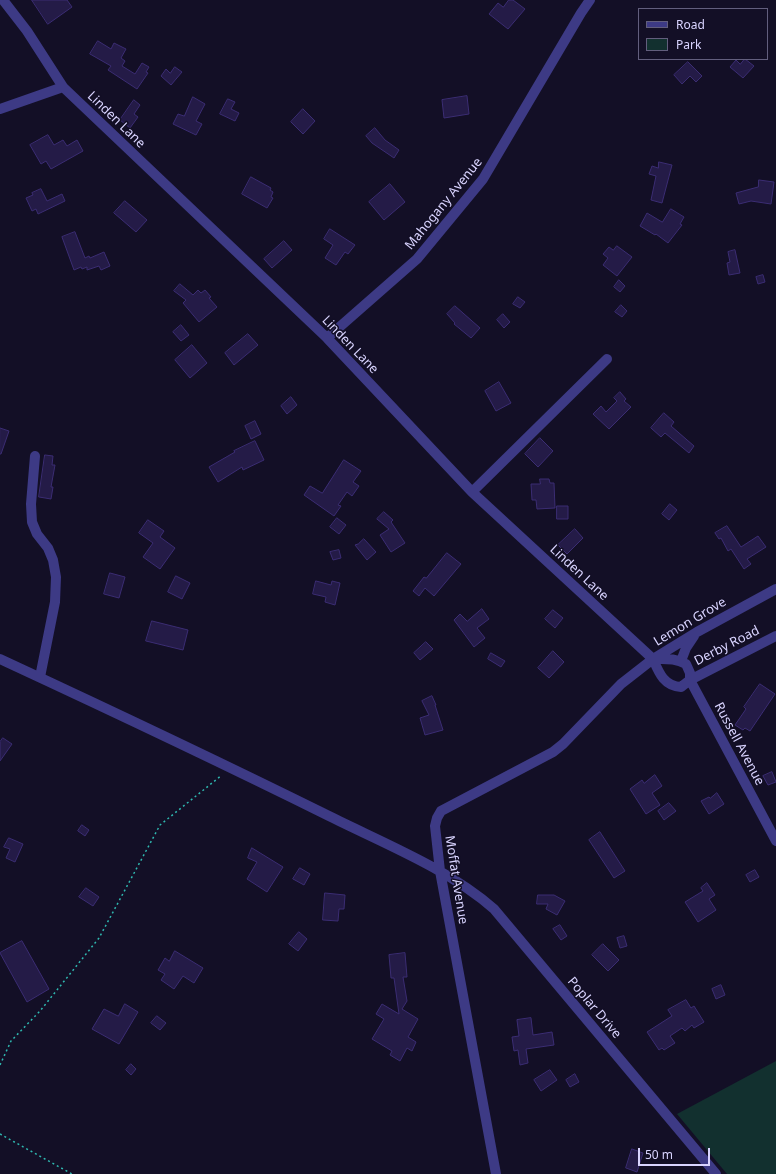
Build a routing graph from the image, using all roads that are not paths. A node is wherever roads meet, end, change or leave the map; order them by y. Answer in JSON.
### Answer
{"nodes":[{"id":1,"x":3,"y":0,"type":"edge"},
{"id":2,"x":590,"y":0,"type":"edge"},
{"id":3,"x":62,"y":87,"type":"junction"},
{"id":4,"x":0,"y":109,"type":"edge"},
{"id":5,"x":327,"y":338,"type":"junction"},
{"id":6,"x":607,"y":358,"type":"dead end"},
{"id":7,"x":34,"y":456,"type":"dead end"},
{"id":8,"x":472,"y":492,"type":"junction"},
{"id":9,"x":776,"y":589,"type":"edge"},
{"id":10,"x":698,"y":632,"type":"junction"},
{"id":11,"x":776,"y":636,"type":"edge"},
{"id":12,"x":0,"y":659,"type":"edge"},
{"id":13,"x":653,"y":659,"type":"junction"},
{"id":14,"x":681,"y":661,"type":"junction"},
{"id":15,"x":40,"y":677,"type":"junction"},
{"id":16,"x":690,"y":680,"type":"junction"},
{"id":17,"x":621,"y":684,"type":"joint"},
{"id":18,"x":776,"y":841,"type":"edge"},
{"id":19,"x":440,"y":871,"type":"junction"},
{"id":20,"x":496,"y":1174,"type":"edge"},
{"id":21,"x":716,"y":1174,"type":"edge"}],
"edges":[{"from":1,"to":3,"type":"street","name":"Linden Lane"},
{"from":2,"to":5,"type":"street","name":"Mahogany Avenue"},
{"from":3,"to":4,"type":"street"},
{"from":3,"to":5,"type":"street","name":"Linden Lane"},
{"from":5,"to":8,"type":"street","name":"Linden Lane"},
{"from":6,"to":8,"type":"street"},
{"from":7,"to":15,"type":"street"},
{"from":8,"to":13,"type":"street","name":"Linden Lane"},
{"from":9,"to":10,"type":"street","name":"Lemon Grove"},
{"from":10,"to":13,"type":"street","name":"Lemon Grove"},
{"from":10,"to":14,"type":"street"},
{"from":11,"to":16,"type":"street","name":"Derby Road"},
{"from":12,"to":15,"type":"street","name":"Poplar Drive"},
{"from":13,"to":14,"type":"street"},
{"from":13,"to":16,"type":"street","name":"Linden Lane"},
{"from":13,"to":17,"type":"street","name":"Lemon Grove"},
{"from":14,"to":16,"type":"street","name":"Russell Avenue"},
{"from":15,"to":19,"type":"street","name":"Poplar Drive"},
{"from":16,"to":18,"type":"street","name":"Russell Avenue"},
{"from":17,"to":19,"type":"street","name":"Moffat Avenue"},
{"from":19,"to":20,"type":"street","name":"Moffat Avenue"},
{"from":19,"to":21,"type":"street","name":"Poplar Drive"}]}
